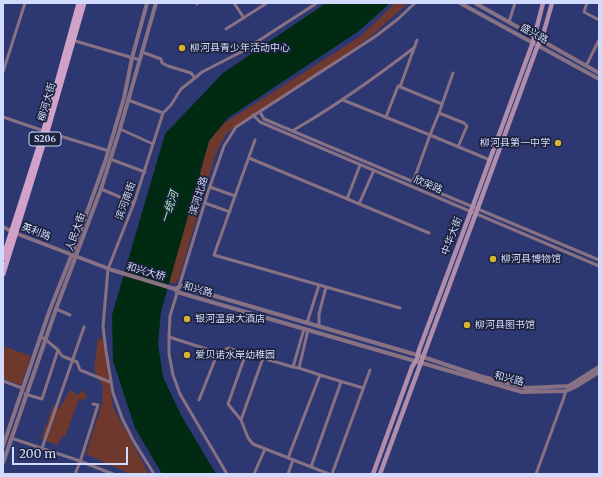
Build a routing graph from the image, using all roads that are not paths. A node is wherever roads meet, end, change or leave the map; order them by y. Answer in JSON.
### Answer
{"nodes":[{"id":1,"x":25,"y":3,"type":"edge"},
{"id":2,"x":80,"y":3,"type":"edge"},
{"id":3,"x":84,"y":3,"type":"edge"},
{"id":4,"x":156,"y":3,"type":"edge"},
{"id":5,"x":234,"y":3,"type":"edge"},
{"id":6,"x":267,"y":3,"type":"edge"},
{"id":7,"x":317,"y":3,"type":"edge"},
{"id":8,"x":415,"y":3,"type":"edge"},
{"id":9,"x":460,"y":3,"type":"edge"},
{"id":10,"x":475,"y":3,"type":"edge"},
{"id":11,"x":515,"y":3,"type":"edge"},
{"id":12,"x":543,"y":3,"type":"edge"},
{"id":13,"x":552,"y":3,"type":"edge"},
{"id":14,"x":587,"y":3,"type":"edge"},
{"id":15,"x":145,"y":4,"type":"edge"},
{"id":16,"x":244,"y":18,"type":"junction"},
{"id":17,"x":599,"y":20,"type":"edge"},
{"id":18,"x":510,"y":22,"type":"junction"},
{"id":19,"x":226,"y":28,"type":"dead end"},
{"id":20,"x":534,"y":36,"type":"junction"},
{"id":21,"x":72,"y":39,"type":"junction"},
{"id":22,"x":417,"y":40,"type":"dead end"},
{"id":23,"x":540,"y":40,"type":"junction"},
{"id":24,"x":599,"y":40,"type":"edge"},
{"id":25,"x":532,"y":42,"type":"junction"},
{"id":26,"x":538,"y":46,"type":"junction"},
{"id":27,"x":415,"y":47,"type":"junction"},
{"id":28,"x":142,"y":52,"type":"junction"},
{"id":29,"x":132,"y":58,"type":"junction"},
{"id":30,"x":140,"y":60,"type":"junction"},
{"id":31,"x":586,"y":66,"type":"junction"},
{"id":32,"x":3,"y":72,"type":"edge"},
{"id":33,"x":454,"y":73,"type":"dead end"},
{"id":34,"x":599,"y":73,"type":"edge"},
{"id":35,"x":195,"y":78,"type":"junction"},
{"id":36,"x":599,"y":79,"type":"edge"},
{"id":37,"x":400,"y":87,"type":"junction"},
{"id":38,"x":128,"y":100,"type":"junction"},
{"id":39,"x":343,"y":100,"type":"junction"},
{"id":40,"x":442,"y":104,"type":"junction"},
{"id":41,"x":260,"y":112,"type":"junction"},
{"id":42,"x":163,"y":113,"type":"junction"},
{"id":43,"x":439,"y":113,"type":"junction"},
{"id":44,"x":253,"y":116,"type":"junction"},
{"id":45,"x":3,"y":117,"type":"edge"},
{"id":46,"x":386,"y":117,"type":"junction"},
{"id":47,"x":120,"y":129,"type":"junction"},
{"id":48,"x":46,"y":131,"type":"junction"},
{"id":49,"x":292,"y":131,"type":"junction"},
{"id":50,"x":430,"y":135,"type":"junction"},
{"id":51,"x":255,"y":140,"type":"dead end"},
{"id":52,"x":153,"y":144,"type":"junction"},
{"id":53,"x":458,"y":147,"type":"junction"},
{"id":54,"x":108,"y":151,"type":"junction"},
{"id":55,"x":249,"y":158,"type":"junction"},
{"id":56,"x":110,"y":159,"type":"junction"},
{"id":57,"x":490,"y":160,"type":"junction"},
{"id":58,"x":360,"y":164,"type":"junction"},
{"id":59,"x":374,"y":170,"type":"junction"},
{"id":60,"x":145,"y":172,"type":"junction"},
{"id":61,"x":413,"y":182,"type":"junction"},
{"id":62,"x":210,"y":187,"type":"junction"},
{"id":63,"x":101,"y":189,"type":"junction"},
{"id":64,"x":235,"y":196,"type":"junction"},
{"id":65,"x":347,"y":199,"type":"junction"},
{"id":66,"x":134,"y":203,"type":"junction"},
{"id":67,"x":205,"y":203,"type":"junction"},
{"id":68,"x":359,"y":204,"type":"junction"},
{"id":69,"x":472,"y":209,"type":"junction"},
{"id":70,"x":477,"y":211,"type":"junction"},
{"id":71,"x":230,"y":212,"type":"junction"},
{"id":72,"x":3,"y":227,"type":"edge"},
{"id":73,"x":13,"y":232,"type":"junction"},
{"id":74,"x":429,"y":233,"type":"dead end"},
{"id":75,"x":74,"y":256,"type":"junction"},
{"id":76,"x":3,"y":258,"type":"edge"},
{"id":77,"x":599,"y":260,"type":"edge"},
{"id":78,"x":599,"y":266,"type":"edge"},
{"id":79,"x":110,"y":269,"type":"junction"},
{"id":80,"x":3,"y":274,"type":"edge"},
{"id":81,"x":319,"y":285,"type":"junction"},
{"id":82,"x":326,"y":287,"type":"junction"},
{"id":83,"x":177,"y":289,"type":"junction"},
{"id":84,"x":400,"y":308,"type":"dead end"},
{"id":85,"x":56,"y":309,"type":"junction"},
{"id":86,"x":70,"y":315,"type":"dead end"},
{"id":87,"x":307,"y":323,"type":"junction"},
{"id":88,"x":84,"y":327,"type":"dead end"},
{"id":89,"x":319,"y":327,"type":"junction"},
{"id":90,"x":306,"y":329,"type":"junction"},
{"id":91,"x":40,"y":337,"type":"junction"},
{"id":92,"x":168,"y":337,"type":"junction"},
{"id":93,"x":45,"y":339,"type":"junction"},
{"id":94,"x":58,"y":350,"type":"junction"},
{"id":95,"x":218,"y":352,"type":"junction"},
{"id":96,"x":246,"y":353,"type":"junction"},
{"id":97,"x":417,"y":355,"type":"junction"},
{"id":98,"x":263,"y":358,"type":"junction"},
{"id":99,"x":73,"y":360,"type":"junction"},
{"id":100,"x":422,"y":360,"type":"junction"},
{"id":101,"x":415,"y":362,"type":"junction"},
{"id":102,"x":293,"y":367,"type":"junction"},
{"id":103,"x":599,"y":367,"type":"edge"},
{"id":104,"x":299,"y":368,"type":"junction"},
{"id":105,"x":370,"y":370,"type":"dead end"},
{"id":106,"x":599,"y":372,"type":"edge"},
{"id":107,"x":320,"y":375,"type":"junction"},
{"id":108,"x":3,"y":381,"type":"edge"},
{"id":109,"x":110,"y":382,"type":"dead end"},
{"id":110,"x":341,"y":382,"type":"junction"},
{"id":111,"x":363,"y":388,"type":"junction"},
{"id":112,"x":566,"y":389,"type":"junction"},
{"id":113,"x":22,"y":390,"type":"junction"},
{"id":114,"x":26,"y":395,"type":"junction"},
{"id":115,"x":199,"y":400,"type":"dead end"},
{"id":116,"x":94,"y":404,"type":"dead end"},
{"id":117,"x":241,"y":420,"type":"junction"},
{"id":118,"x":11,"y":438,"type":"junction"},
{"id":119,"x":3,"y":446,"type":"edge"},
{"id":120,"x":42,"y":448,"type":"junction"},
{"id":121,"x":265,"y":449,"type":"junction"},
{"id":122,"x":288,"y":458,"type":"junction"},
{"id":123,"x":293,"y":460,"type":"junction"},
{"id":124,"x":80,"y":462,"type":"junction"},
{"id":125,"x":3,"y":463,"type":"edge"},
{"id":126,"x":311,"y":467,"type":"junction"},
{"id":127,"x":75,"y":474,"type":"edge"},
{"id":128,"x":113,"y":474,"type":"edge"},
{"id":129,"x":154,"y":474,"type":"edge"},
{"id":130,"x":227,"y":474,"type":"edge"},
{"id":131,"x":254,"y":474,"type":"edge"},
{"id":132,"x":288,"y":474,"type":"edge"},
{"id":133,"x":329,"y":474,"type":"edge"},
{"id":134,"x":372,"y":474,"type":"edge"},
{"id":135,"x":380,"y":474,"type":"edge"},
{"id":136,"x":536,"y":474,"type":"edge"}],
"edges":[{"from":1,"to":32,"type":"street"},
{"from":2,"to":21,"type":"main road","name":"柳河大街","number":"S206"},
{"from":3,"to":21,"type":"main road","name":"柳河大街","number":"S206"},
{"from":4,"to":28,"type":"street","name":"人民大街"},
{"from":5,"to":16,"type":"street"},
{"from":6,"to":16,"type":"street"},
{"from":7,"to":35,"type":"street","name":"滨河南街"},
{"from":8,"to":41,"type":"street","name":"滨河北路"},
{"from":9,"to":25,"type":"street","name":"盛兴路"},
{"from":10,"to":18,"type":"street","name":"盛兴路"},
{"from":11,"to":18,"type":"street"},
{"from":12,"to":20,"type":"main road","name":"中华大街"},
{"from":13,"to":23,"type":"main road","name":"中华大街"},
{"from":14,"to":17,"type":"street"},
{"from":15,"to":29,"type":"street","name":"人民大街"},
{"from":16,"to":19,"type":"street"},
{"from":18,"to":20,"type":"street","name":"盛兴路"},
{"from":20,"to":23,"type":"street","name":"盛兴路"},
{"from":20,"to":25,"type":"main road","name":"中华大街"},
{"from":21,"to":29,"type":"street"},
{"from":21,"to":48,"type":"main road","name":"柳河大街","number":"S206"},
{"from":22,"to":27,"type":"street"},
{"from":23,"to":26,"type":"main road","name":"中华大街"},
{"from":23,"to":31,"type":"street","name":"盛兴路"},
{"from":24,"to":31,"type":"street"},
{"from":25,"to":26,"type":"street","name":"盛兴路"},
{"from":25,"to":57,"type":"main road","name":"中华大街"},
{"from":26,"to":36,"type":"street","name":"盛兴路"},
{"from":26,"to":70,"type":"main road","name":"中华大街"},
{"from":27,"to":37,"type":"street"},
{"from":27,"to":39,"type":"street"},
{"from":28,"to":30,"type":"street","name":"人民大街"},
{"from":28,"to":35,"type":"street"},
{"from":29,"to":30,"type":"street"},
{"from":29,"to":54,"type":"street","name":"人民大街"},
{"from":30,"to":38,"type":"street","name":"人民大街"},
{"from":31,"to":34,"type":"street","name":"盛兴路"},
{"from":33,"to":40,"type":"street"},
{"from":35,"to":42,"type":"street","name":"滨河南街"},
{"from":37,"to":40,"type":"street"},
{"from":37,"to":46,"type":"street"},
{"from":38,"to":42,"type":"street"},
{"from":38,"to":47,"type":"street","name":"人民大街"},
{"from":39,"to":46,"type":"street"},
{"from":39,"to":49,"type":"street"},
{"from":40,"to":43,"type":"street"},
{"from":41,"to":44,"type":"street","name":"滨河北路"},
{"from":41,"to":49,"type":"street","name":"欣荣路"},
{"from":42,"to":52,"type":"street","name":"滨河南街"},
{"from":43,"to":50,"type":"street"},
{"from":43,"to":53,"type":"street"},
{"from":44,"to":58,"type":"street","name":"欣荣路"},
{"from":44,"to":62,"type":"street","name":"滨河北路"},
{"from":45,"to":48,"type":"street"},
{"from":46,"to":50,"type":"street"},
{"from":47,"to":52,"type":"street"},
{"from":47,"to":56,"type":"street","name":"人民大街"},
{"from":48,"to":54,"type":"street"},
{"from":48,"to":73,"type":"main road","name":"柳河大街","number":"S206"},
{"from":49,"to":61,"type":"street","name":"欣荣路"},
{"from":50,"to":53,"type":"street"},
{"from":50,"to":61,"type":"street"},
{"from":51,"to":55,"type":"street"},
{"from":52,"to":60,"type":"street","name":"滨河南街"},
{"from":53,"to":57,"type":"street"},
{"from":54,"to":75,"type":"street","name":"人民大街"},
{"from":55,"to":64,"type":"street"},
{"from":55,"to":65,"type":"street"},
{"from":56,"to":60,"type":"street"},
{"from":56,"to":63,"type":"street","name":"人民大街"},
{"from":57,"to":69,"type":"main road","name":"中华大街"},
{"from":58,"to":59,"type":"street","name":"欣荣路"},
{"from":58,"to":65,"type":"street"},
{"from":59,"to":68,"type":"street"},
{"from":59,"to":69,"type":"street","name":"欣荣路"},
{"from":60,"to":66,"type":"street","name":"滨河南街"},
{"from":61,"to":69,"type":"street","name":"欣荣路"},
{"from":62,"to":64,"type":"street"},
{"from":62,"to":67,"type":"street","name":"滨河北路"},
{"from":63,"to":66,"type":"street"},
{"from":63,"to":75,"type":"street","name":"人民大街"},
{"from":64,"to":71,"type":"street"},
{"from":65,"to":68,"type":"street"},
{"from":66,"to":79,"type":"street","name":"滨河南街"},
{"from":67,"to":71,"type":"street"},
{"from":67,"to":83,"type":"street","name":"滨河北路"},
{"from":68,"to":74,"type":"street"},
{"from":69,"to":70,"type":"street","name":"欣荣路"},
{"from":69,"to":97,"type":"main road","name":"中华大街"},
{"from":70,"to":77,"type":"street","name":"欣荣路"},
{"from":70,"to":78,"type":"street","name":"欣荣路"},
{"from":70,"to":100,"type":"main road","name":"中华大街"},
{"from":71,"to":81,"type":"street"},
{"from":72,"to":73,"type":"street","name":"英利路"},
{"from":73,"to":75,"type":"street","name":"英利路"},
{"from":73,"to":76,"type":"main road","name":"柳河大街","number":"S206"},
{"from":73,"to":80,"type":"main road","name":"柳河大街","number":"S206"},
{"from":75,"to":79,"type":"street","name":"英利路"},
{"from":75,"to":85,"type":"street","name":"人民大街"},
{"from":75,"to":91,"type":"street","name":"人民大街"},
{"from":79,"to":83,"type":"street","name":"和兴大桥"},
{"from":79,"to":129,"type":"street","name":"滨河南街"},
{"from":81,"to":82,"type":"street"},
{"from":81,"to":87,"type":"street"},
{"from":82,"to":84,"type":"street"},
{"from":82,"to":89,"type":"street"},
{"from":83,"to":87,"type":"street","name":"和兴路"},
{"from":83,"to":90,"type":"street","name":"和兴路"},
{"from":83,"to":92,"type":"street","name":"滨河北路"},
{"from":85,"to":86,"type":"street"},
{"from":85,"to":93,"type":"street","name":"人民大街"},
{"from":87,"to":89,"type":"street","name":"和兴路"},
{"from":88,"to":99,"type":"street"},
{"from":89,"to":97,"type":"street","name":"和兴路"},
{"from":90,"to":101,"type":"street","name":"和兴路"},
{"from":90,"to":102,"type":"street"},
{"from":90,"to":104,"type":"street"},
{"from":91,"to":93,"type":"street"},
{"from":91,"to":113,"type":"street","name":"人民大街"},
{"from":92,"to":95,"type":"street"},
{"from":92,"to":130,"type":"street","name":"滨河北路"},
{"from":93,"to":94,"type":"street"},
{"from":93,"to":114,"type":"street","name":"人民大街"},
{"from":94,"to":99,"type":"street"},
{"from":94,"to":114,"type":"street"},
{"from":95,"to":96,"type":"street"},
{"from":95,"to":115,"type":"street"},
{"from":96,"to":98,"type":"street"},
{"from":96,"to":117,"type":"street"},
{"from":97,"to":100,"type":"street","name":"和兴路"},
{"from":97,"to":101,"type":"main road","name":"中华大街"},
{"from":98,"to":102,"type":"street"},
{"from":98,"to":117,"type":"street"},
{"from":99,"to":109,"type":"street"},
{"from":99,"to":120,"type":"street"},
{"from":100,"to":101,"type":"street","name":"和兴路"},
{"from":100,"to":112,"type":"street","name":"和兴路"},
{"from":100,"to":135,"type":"main road","name":"中华大街"},
{"from":101,"to":134,"type":"main road","name":"中华大街"},
{"from":102,"to":104,"type":"street"},
{"from":103,"to":112,"type":"street","name":"和兴路"},
{"from":104,"to":107,"type":"street"},
{"from":105,"to":111,"type":"street"},
{"from":106,"to":112,"type":"street","name":"和兴路"},
{"from":107,"to":110,"type":"street"},
{"from":107,"to":122,"type":"street"},
{"from":108,"to":113,"type":"street"},
{"from":110,"to":111,"type":"street"},
{"from":110,"to":126,"type":"street"},
{"from":111,"to":133,"type":"street"},
{"from":112,"to":136,"type":"street"},
{"from":113,"to":114,"type":"street"},
{"from":113,"to":119,"type":"street","name":"人民大街"},
{"from":114,"to":118,"type":"street","name":"人民大街"},
{"from":116,"to":124,"type":"street"},
{"from":117,"to":121,"type":"street"},
{"from":118,"to":120,"type":"street"},
{"from":118,"to":125,"type":"street","name":"人民大街"},
{"from":120,"to":124,"type":"street"},
{"from":121,"to":122,"type":"street"},
{"from":121,"to":131,"type":"street"},
{"from":122,"to":123,"type":"street"},
{"from":123,"to":126,"type":"street"},
{"from":123,"to":132,"type":"street"},
{"from":124,"to":127,"type":"street"},
{"from":124,"to":128,"type":"street"},
{"from":126,"to":133,"type":"street"}]}
